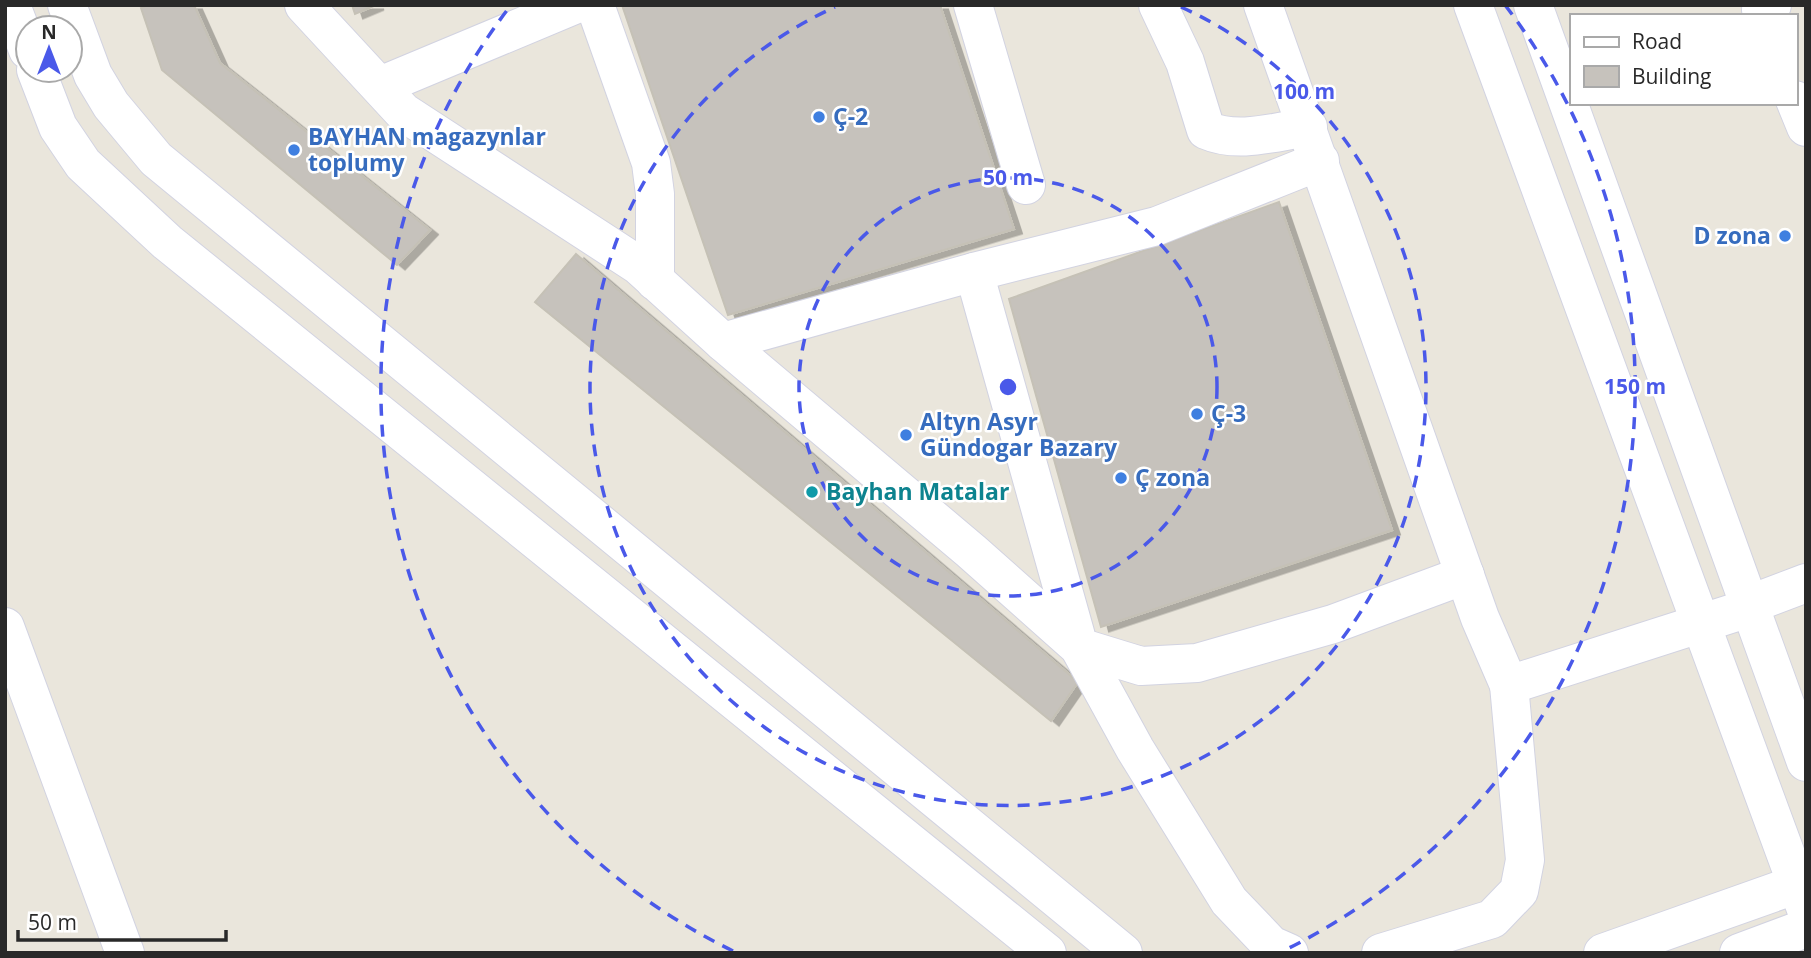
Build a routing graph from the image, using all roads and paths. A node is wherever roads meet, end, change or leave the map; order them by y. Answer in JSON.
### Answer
{"nodes":[{"id":1,"x":67,"y":5,"type":"edge"},
{"id":2,"x":304,"y":5,"type":"edge"},
{"id":3,"x":573,"y":5,"type":"edge"},
{"id":4,"x":595,"y":5,"type":"edge"},
{"id":5,"x":973,"y":5,"type":"edge"},
{"id":6,"x":1158,"y":5,"type":"edge"},
{"id":7,"x":1263,"y":5,"type":"edge"},
{"id":8,"x":1473,"y":5,"type":"edge"},
{"id":9,"x":1533,"y":5,"type":"edge"},
{"id":10,"x":41,"y":84,"type":"edge"},
{"id":11,"x":380,"y":86,"type":"junction"},
{"id":12,"x":1797,"y":105,"type":"edge"},
{"id":13,"x":1806,"y":127,"type":"edge"},
{"id":14,"x":1314,"y":144,"type":"junction"},
{"id":15,"x":1026,"y":185,"type":"dead end"},
{"id":16,"x":974,"y":272,"type":"junction"},
{"id":17,"x":655,"y":281,"type":"junction"},
{"id":18,"x":723,"y":342,"type":"junction"},
{"id":19,"x":1465,"y":575,"type":"junction"},
{"id":20,"x":1806,"y":583,"type":"edge"},
{"id":21,"x":1749,"y":606,"type":"junction"},
{"id":22,"x":1701,"y":624,"type":"junction"},
{"id":23,"x":5,"y":627,"type":"edge"},
{"id":24,"x":1079,"y":647,"type":"junction"},
{"id":25,"x":1509,"y":685,"type":"junction"},
{"id":26,"x":1806,"y":762,"type":"edge"},
{"id":27,"x":1803,"y":892,"type":"edge"},
{"id":28,"x":1806,"y":929,"type":"edge"},
{"id":29,"x":125,"y":953,"type":"edge"},
{"id":30,"x":1047,"y":953,"type":"edge"},
{"id":31,"x":1123,"y":953,"type":"edge"},
{"id":32,"x":1289,"y":953,"type":"edge"},
{"id":33,"x":1381,"y":953,"type":"edge"},
{"id":34,"x":1603,"y":953,"type":"edge"},
{"id":35,"x":1739,"y":953,"type":"edge"}],
"edges":[{"from":1,"to":31,"type":"street"},
{"from":2,"to":11,"type":"street"},
{"from":3,"to":11,"type":"street"},
{"from":4,"to":17,"type":"street"},
{"from":5,"to":15,"type":"street"},
{"from":6,"to":14,"type":"street"},
{"from":7,"to":14,"type":"street"},
{"from":8,"to":22,"type":"street"},
{"from":9,"to":21,"type":"street"},
{"from":10,"to":30,"type":"street"},
{"from":11,"to":17,"type":"street"},
{"from":12,"to":13,"type":"street"},
{"from":14,"to":16,"type":"street"},
{"from":14,"to":19,"type":"street"},
{"from":16,"to":18,"type":"street"},
{"from":16,"to":24,"type":"street"},
{"from":17,"to":18,"type":"street"},
{"from":18,"to":24,"type":"street"},
{"from":19,"to":24,"type":"street"},
{"from":19,"to":25,"type":"street"},
{"from":20,"to":21,"type":"street"},
{"from":21,"to":22,"type":"street"},
{"from":21,"to":26,"type":"street"},
{"from":22,"to":25,"type":"street"},
{"from":22,"to":27,"type":"street"},
{"from":23,"to":29,"type":"street"},
{"from":24,"to":32,"type":"street"},
{"from":25,"to":33,"type":"street"},
{"from":27,"to":34,"type":"street"},
{"from":28,"to":35,"type":"street"}]}
